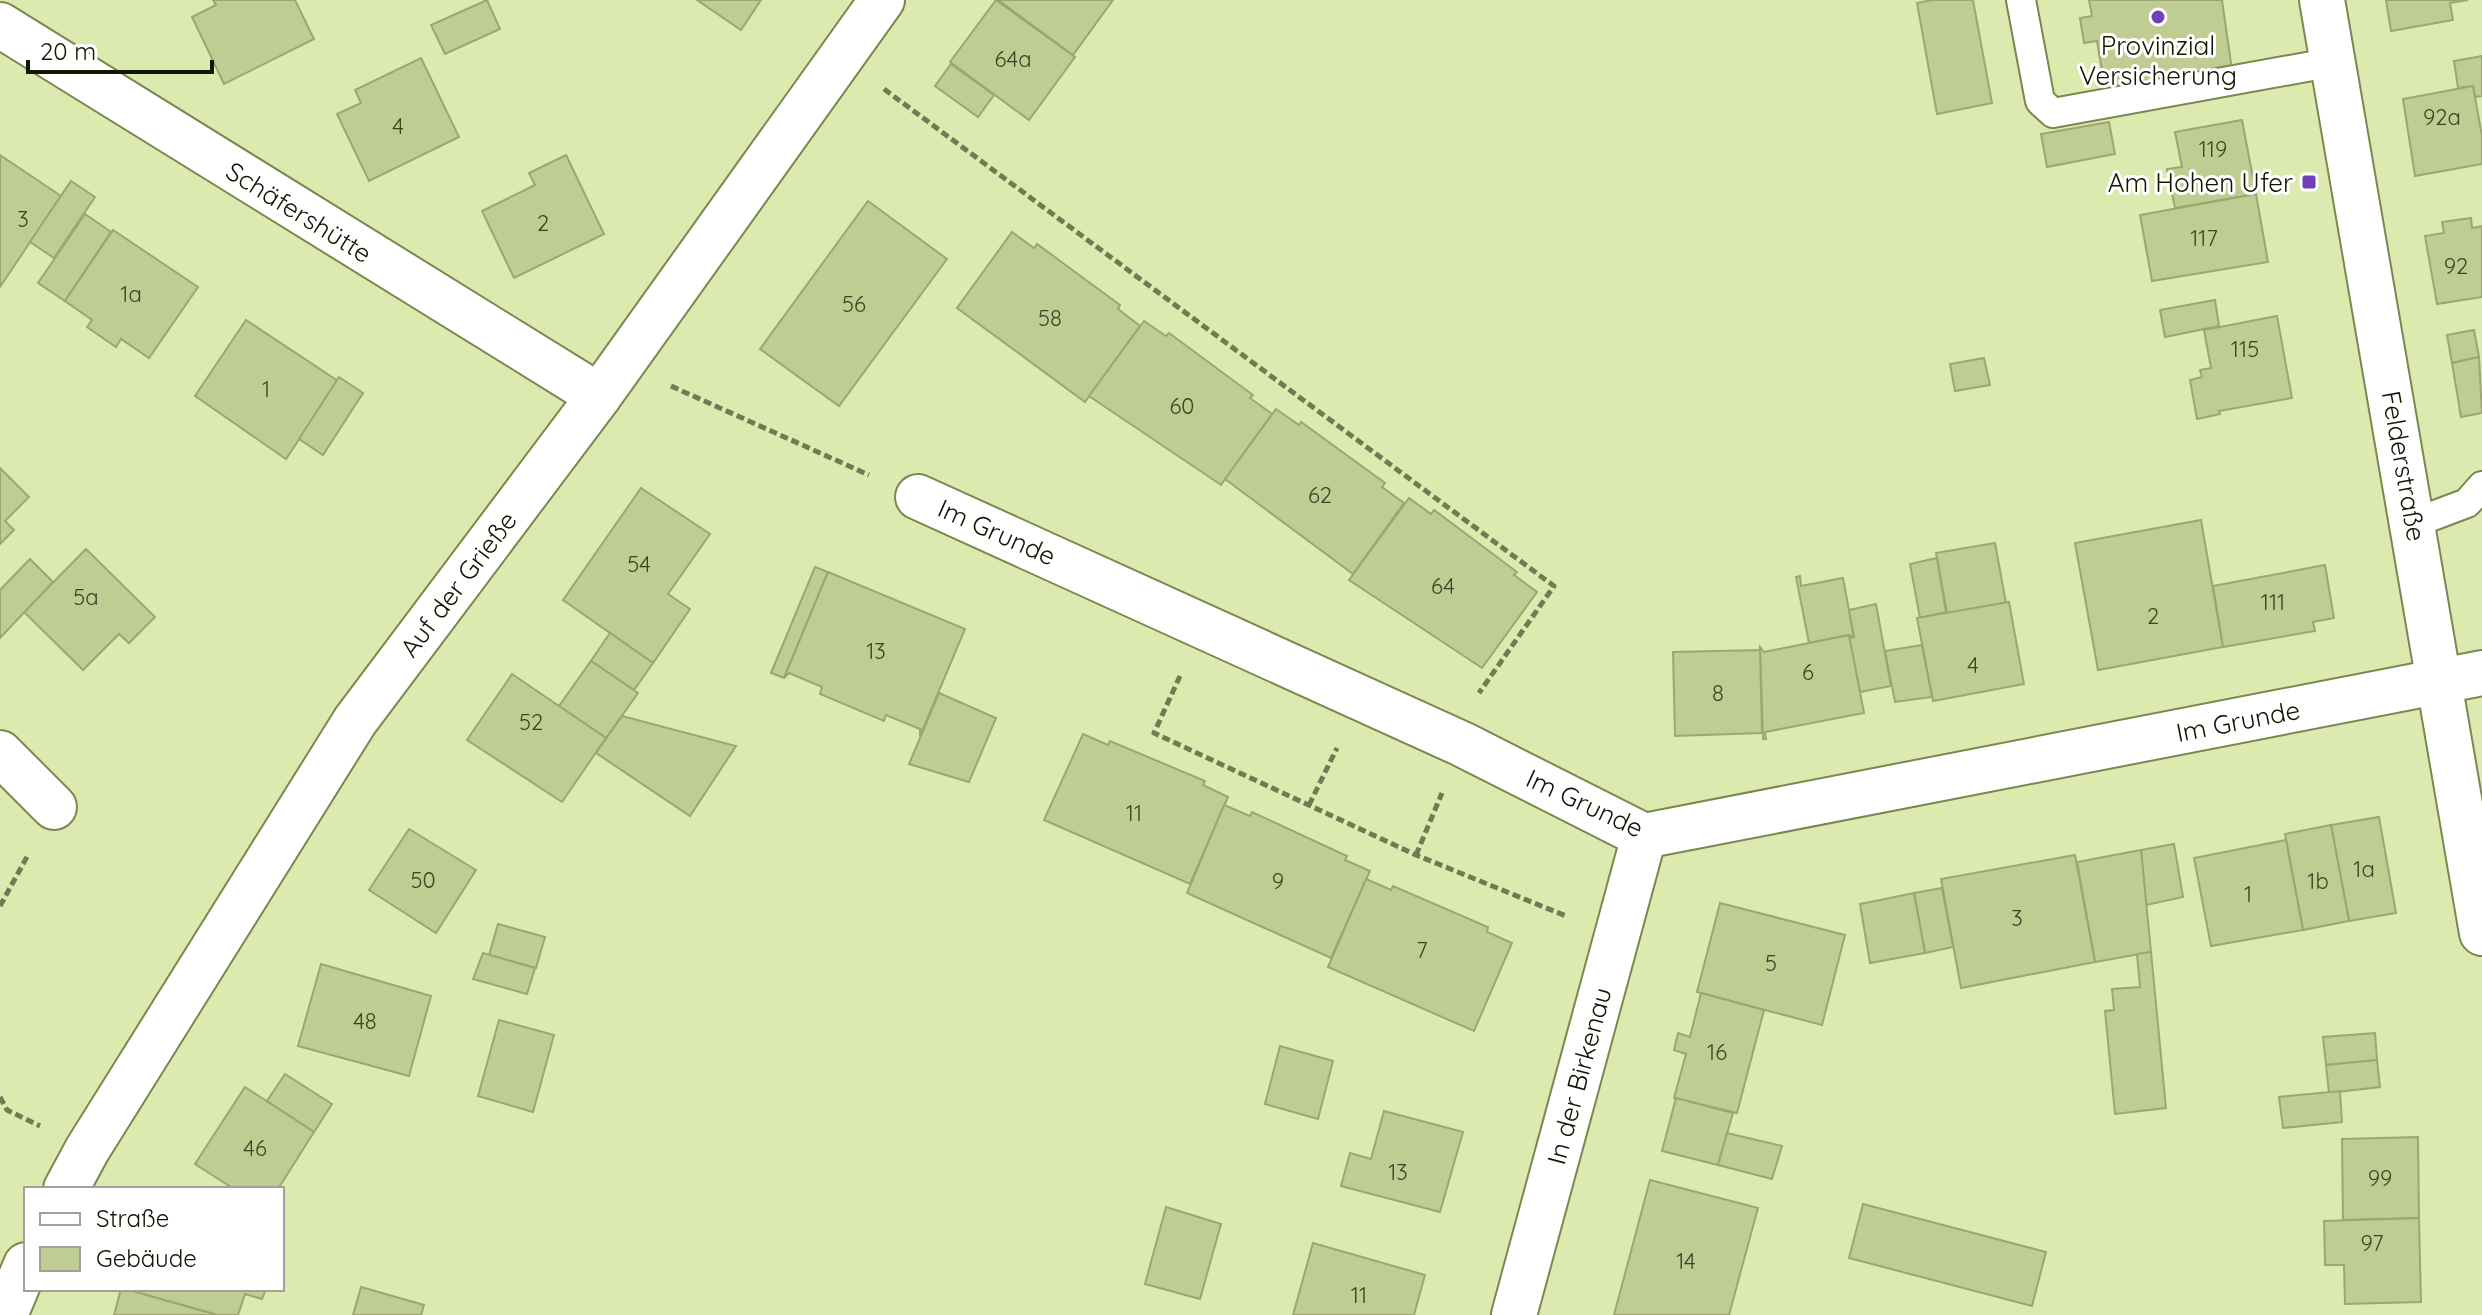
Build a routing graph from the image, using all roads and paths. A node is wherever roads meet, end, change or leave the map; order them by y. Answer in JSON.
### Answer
{"nodes":[{"id":1,"x":882,"y":0,"type":"edge"},
{"id":2,"x":2021,"y":0,"type":"edge"},
{"id":3,"x":2322,"y":0,"type":"edge"},
{"id":4,"x":0,"y":25,"type":"edge"},
{"id":5,"x":841,"y":57,"type":"junction"},
{"id":6,"x":2334,"y":62,"type":"junction"},
{"id":7,"x":610,"y":380,"type":"junction"},
{"id":8,"x":2482,"y":486,"type":"edge"},
{"id":9,"x":918,"y":497,"type":"joint"},
{"id":10,"x":2414,"y":523,"type":"junction"},
{"id":11,"x":1201,"y":627,"type":"junction"},
{"id":12,"x":2462,"y":678,"type":"edge"},
{"id":13,"x":1361,"y":700,"type":"junction"},
{"id":14,"x":1455,"y":741,"type":"junction"},
{"id":15,"x":0,"y":753,"type":"edge"},
{"id":16,"x":1309,"y":805,"type":"junction"},
{"id":17,"x":54,"y":807,"type":"dead end"},
{"id":18,"x":1644,"y":836,"type":"junction"},
{"id":19,"x":1416,"y":855,"type":"junction"},
{"id":20,"x":2482,"y":933,"type":"edge"},
{"id":21,"x":1617,"y":938,"type":"junction"},
{"id":22,"x":67,"y":1187,"type":"edge"},
{"id":23,"x":24,"y":1270,"type":"edge"},
{"id":24,"x":5,"y":1315,"type":"edge"},
{"id":25,"x":1514,"y":1315,"type":"edge"}],
"edges":[{"from":1,"to":5,"type":"street","name":"Auf der Grieße"},
{"from":2,"to":6,"type":"lane"},
{"from":3,"to":6,"type":"street","name":"Felderstraße"},
{"from":4,"to":7,"type":"street","name":"Schäfershütte"},
{"from":5,"to":7,"type":"street","name":"Auf der Grieße"},
{"from":5,"to":14,"type":"path"},
{"from":6,"to":10,"type":"street","name":"Felderstraße"},
{"from":7,"to":9,"type":"path"},
{"from":7,"to":22,"type":"street","name":"Auf der Grieße"},
{"from":8,"to":10,"type":"lane"},
{"from":9,"to":11,"type":"street","name":"Im Grunde"},
{"from":10,"to":12,"type":"street","name":"Felderstraße"},
{"from":11,"to":13,"type":"street","name":"Im Grunde"},
{"from":11,"to":16,"type":"path"},
{"from":12,"to":18,"type":"street","name":"Im Grunde"},
{"from":12,"to":20,"type":"street","name":"Felderstraße"},
{"from":13,"to":14,"type":"street","name":"Im Grunde"},
{"from":13,"to":16,"type":"path"},
{"from":14,"to":18,"type":"street","name":"Im Grunde"},
{"from":14,"to":19,"type":"path"},
{"from":15,"to":17,"type":"street"},
{"from":16,"to":19,"type":"path"},
{"from":18,"to":21,"type":"street","name":"In der Birkenau"},
{"from":19,"to":21,"type":"path"},
{"from":21,"to":25,"type":"street","name":"In der Birkenau"},
{"from":23,"to":24,"type":"street"}]}
